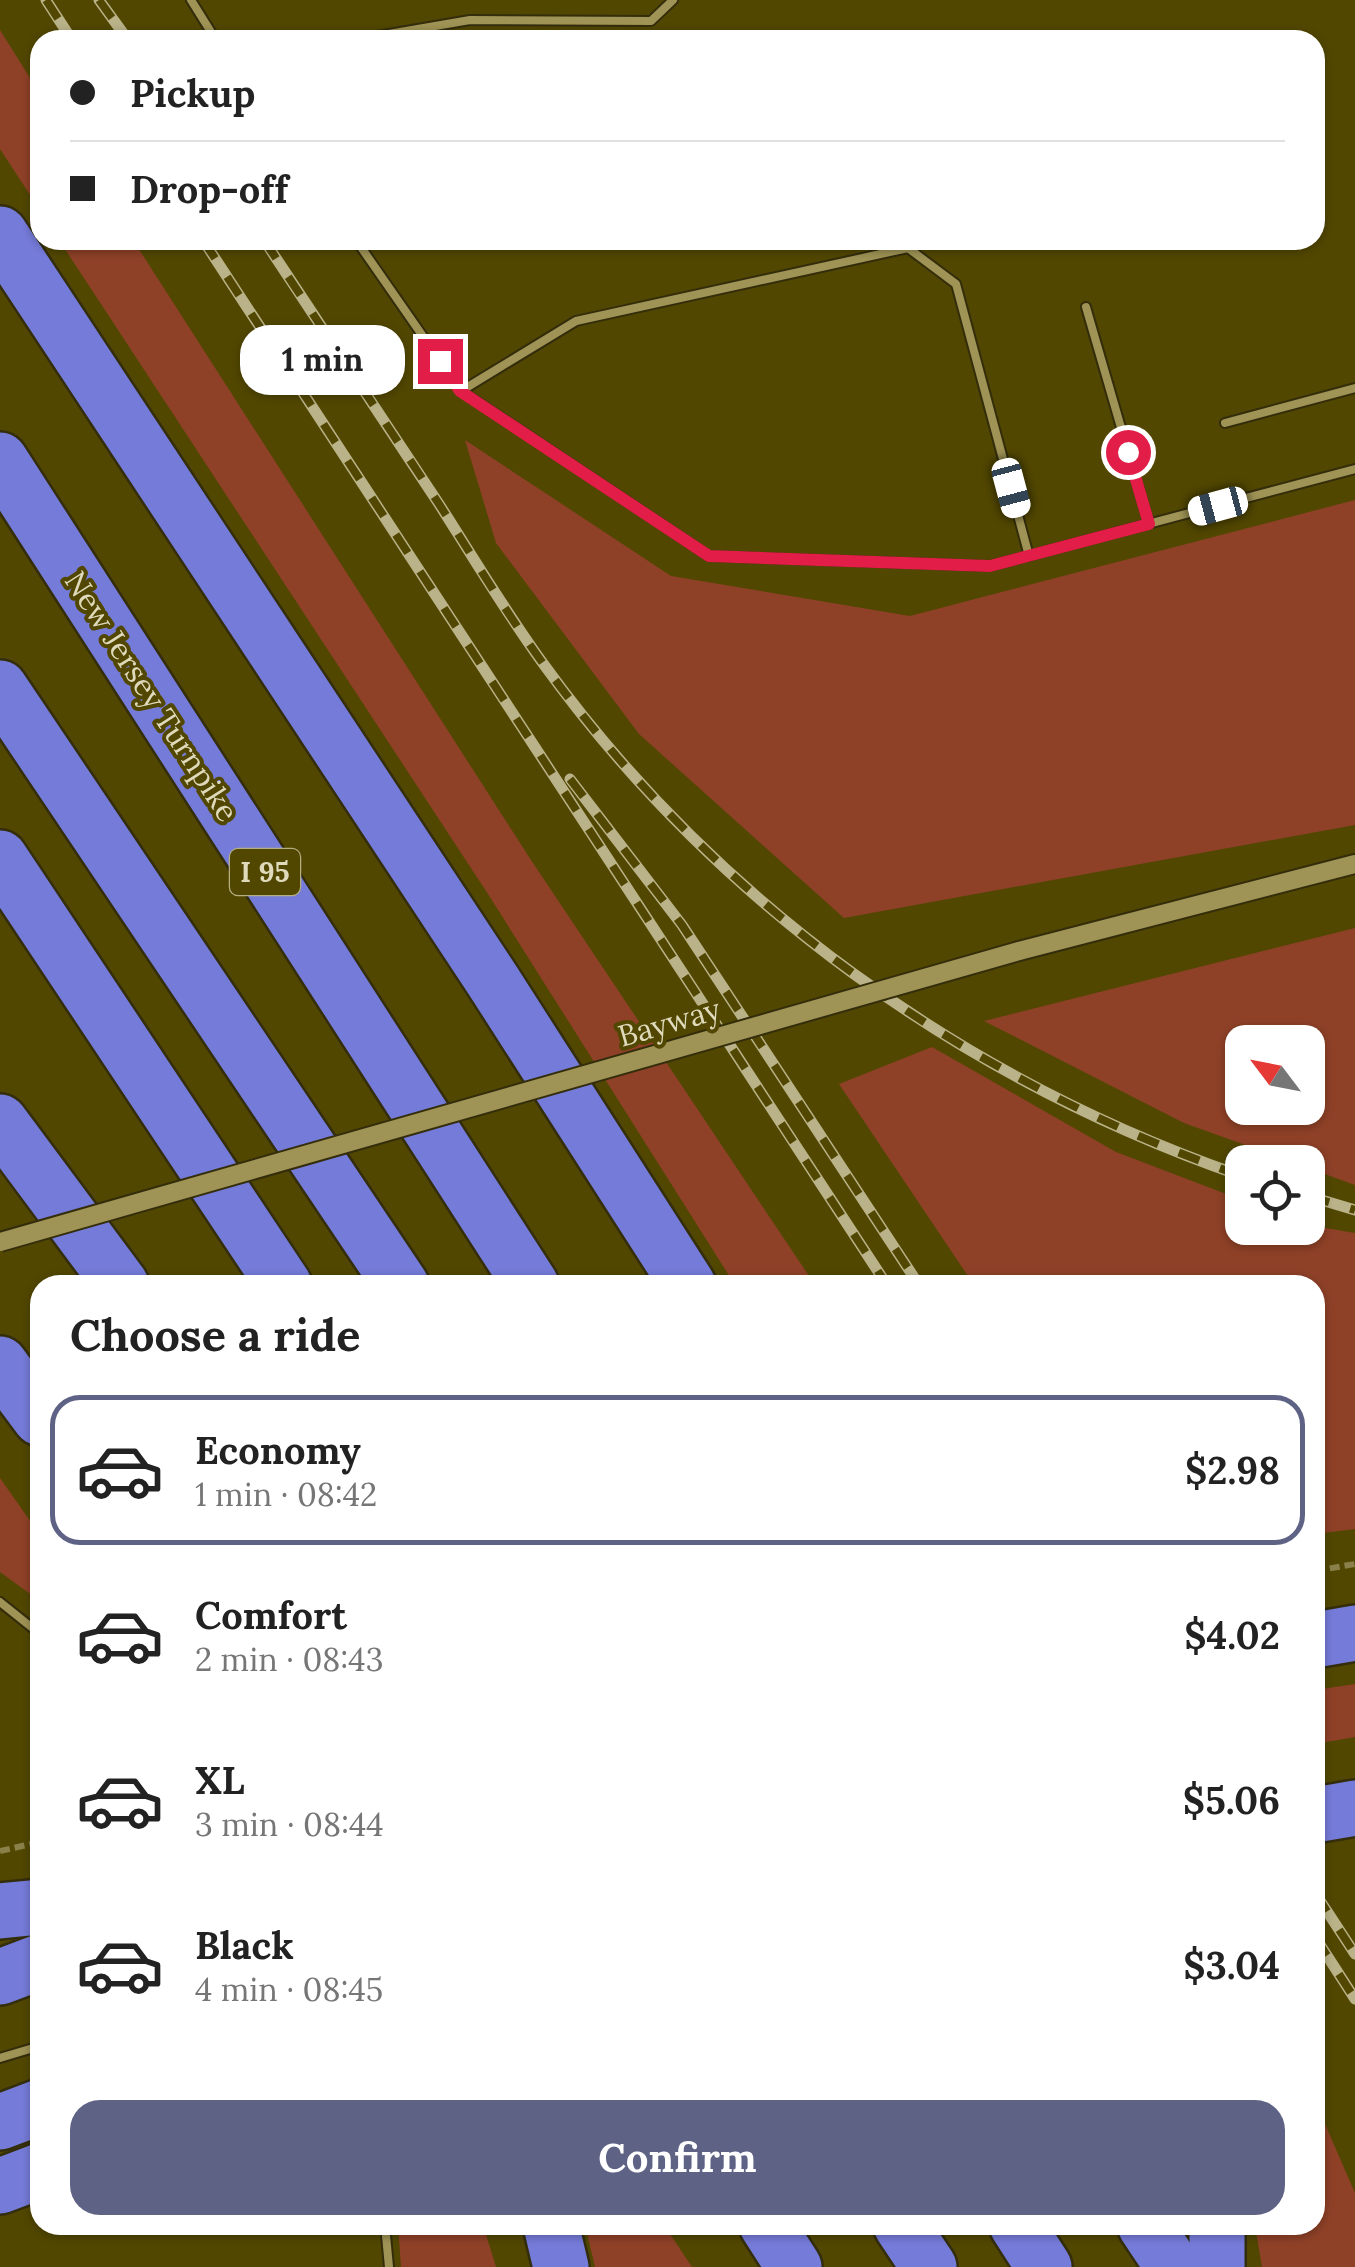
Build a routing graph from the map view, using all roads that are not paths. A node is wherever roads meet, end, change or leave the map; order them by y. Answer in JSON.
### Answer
{"nodes":[{"id":1,"x":191,"y":0,"type":"edge"},
{"id":2,"x":673,"y":0,"type":"edge"},
{"id":3,"x":210,"y":30,"type":"edge"},
{"id":4,"x":412,"y":30,"type":"edge"},
{"id":5,"x":0,"y":234,"type":"edge"},
{"id":6,"x":363,"y":250,"type":"edge"},
{"id":7,"x":899,"y":250,"type":"edge"},
{"id":8,"x":911,"y":250,"type":"edge"},
{"id":9,"x":1086,"y":306,"type":"dead end"},
{"id":10,"x":1355,"y":388,"type":"edge"},
{"id":11,"x":460,"y":391,"type":"junction"},
{"id":12,"x":1224,"y":423,"type":"dead end"},
{"id":13,"x":0,"y":460,"type":"edge"},
{"id":14,"x":1355,"y":469,"type":"edge"},
{"id":15,"x":1149,"y":524,"type":"junction"},
{"id":16,"x":1029,"y":556,"type":"junction"},
{"id":17,"x":0,"y":688,"type":"edge"},
{"id":18,"x":0,"y":858,"type":"edge"},
{"id":19,"x":1355,"y":864,"type":"edge"},
{"id":20,"x":0,"y":1122,"type":"edge"},
{"id":21,"x":0,"y":1242,"type":"edge"},
{"id":22,"x":114,"y":1275,"type":"edge"},
{"id":23,"x":277,"y":1275,"type":"edge"},
{"id":24,"x":394,"y":1275,"type":"edge"},
{"id":25,"x":524,"y":1275,"type":"edge"},
{"id":26,"x":682,"y":1275,"type":"edge"},
{"id":27,"x":0,"y":1364,"type":"edge"},
{"id":28,"x":30,"y":1404,"type":"edge"},
{"id":29,"x":0,"y":1602,"type":"edge"},
{"id":30,"x":30,"y":1626,"type":"edge"},
{"id":31,"x":1355,"y":1634,"type":"edge"},
{"id":32,"x":1325,"y":1638,"type":"edge"},
{"id":33,"x":1325,"y":1807,"type":"edge"},
{"id":34,"x":1355,"y":1807,"type":"edge"},
{"id":35,"x":1325,"y":1813,"type":"edge"},
{"id":36,"x":30,"y":1908,"type":"edge"},
{"id":37,"x":0,"y":1911,"type":"edge"},
{"id":38,"x":30,"y":1941,"type":"edge"},
{"id":39,"x":11,"y":1963,"type":"edge"},
{"id":40,"x":30,"y":2049,"type":"edge"},
{"id":41,"x":0,"y":2058,"type":"edge"},
{"id":42,"x":30,"y":2111,"type":"edge"},
{"id":43,"x":0,"y":2122,"type":"edge"},
{"id":44,"x":30,"y":2175,"type":"edge"},
{"id":45,"x":0,"y":2186,"type":"edge"},
{"id":46,"x":386,"y":2235,"type":"edge"},
{"id":47,"x":553,"y":2235,"type":"edge"},
{"id":48,"x":773,"y":2235,"type":"edge"},
{"id":49,"x":907,"y":2235,"type":"edge"},
{"id":50,"x":1023,"y":2235,"type":"edge"},
{"id":51,"x":1152,"y":2235,"type":"edge"},
{"id":52,"x":1217,"y":2235,"type":"edge"},
{"id":53,"x":389,"y":2267,"type":"edge"},
{"id":54,"x":561,"y":2267,"type":"edge"},
{"id":55,"x":794,"y":2267,"type":"edge"},
{"id":56,"x":928,"y":2267,"type":"edge"},
{"id":57,"x":1044,"y":2267,"type":"edge"},
{"id":58,"x":1173,"y":2267,"type":"edge"},
{"id":59,"x":1216,"y":2267,"type":"edge"}],
"edges":[{"from":1,"to":3,"type":"lane"},
{"from":2,"to":4,"type":"lane"},
{"from":5,"to":26,"type":"highway"},
{"from":6,"to":11,"type":"lane"},
{"from":7,"to":11,"type":"lane"},
{"from":8,"to":16,"type":"lane"},
{"from":9,"to":15,"type":"lane"},
{"from":10,"to":12,"type":"lane"},
{"from":11,"to":16,"type":"lane"},
{"from":13,"to":25,"type":"highway","name":"New Jersey Turnpike","number":"I 95"},
{"from":14,"to":15,"type":"lane"},
{"from":15,"to":16,"type":"lane"},
{"from":17,"to":24,"type":"highway"},
{"from":18,"to":23,"type":"highway"},
{"from":19,"to":21,"type":"street","name":"Bayway","bridge":true},
{"from":20,"to":22,"type":"highway"},
{"from":27,"to":28,"type":"highway"},
{"from":29,"to":30,"type":"lane"},
{"from":31,"to":32,"type":"highway"},
{"from":33,"to":34,"type":"highway"},
{"from":34,"to":35,"type":"highway"},
{"from":36,"to":37,"type":"highway"},
{"from":38,"to":39,"type":"highway"},
{"from":40,"to":41,"type":"lane"},
{"from":42,"to":43,"type":"highway"},
{"from":44,"to":45,"type":"highway"},
{"from":46,"to":53,"type":"lane"},
{"from":47,"to":54,"type":"highway"},
{"from":48,"to":55,"type":"highway"},
{"from":49,"to":56,"type":"highway"},
{"from":50,"to":57,"type":"highway"},
{"from":51,"to":58,"type":"highway"},
{"from":52,"to":59,"type":"highway"}]}
